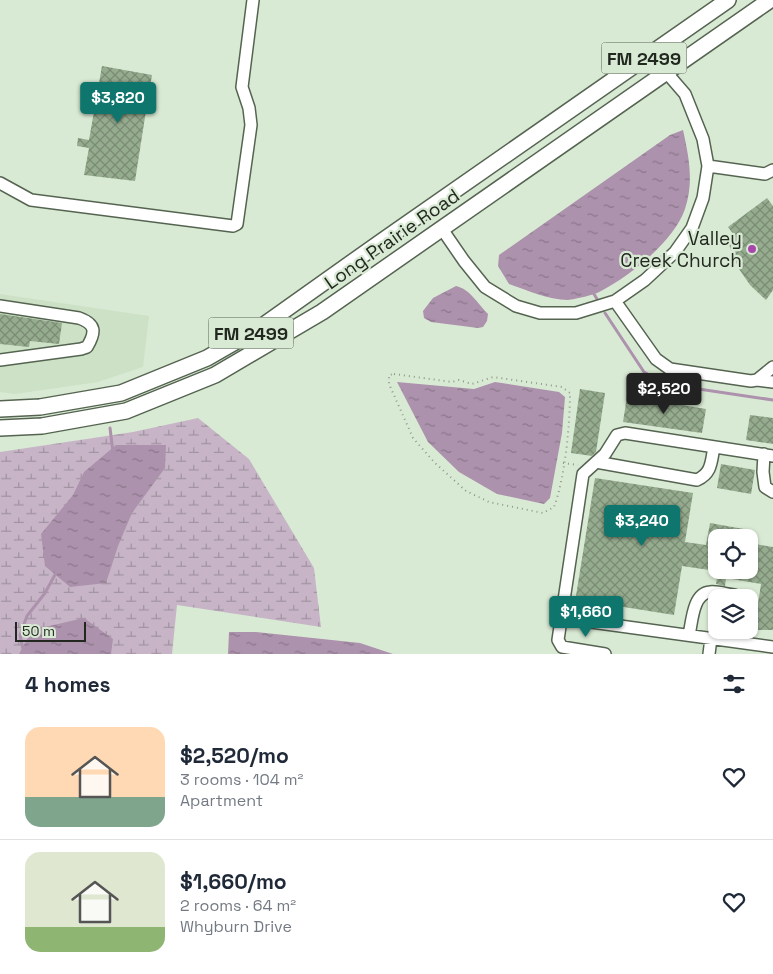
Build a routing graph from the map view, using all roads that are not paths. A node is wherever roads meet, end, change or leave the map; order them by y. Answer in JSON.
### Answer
{"nodes":[{"id":1,"x":253,"y":0,"type":"edge"},
{"id":2,"x":728,"y":0,"type":"edge"},
{"id":3,"x":770,"y":0,"type":"edge"},
{"id":4,"x":666,"y":72,"type":"junction"},
{"id":5,"x":708,"y":166,"type":"junction"},
{"id":6,"x":773,"y":170,"type":"edge"},
{"id":7,"x":0,"y":184,"type":"edge"},
{"id":8,"x":429,"y":208,"type":"junction"},
{"id":9,"x":442,"y":228,"type":"junction"},
{"id":10,"x":615,"y":301,"type":"junction"},
{"id":11,"x":0,"y":306,"type":"edge"},
{"id":12,"x":0,"y":360,"type":"edge"},
{"id":13,"x":773,"y":367,"type":"edge"},
{"id":14,"x":757,"y":380,"type":"junction"},
{"id":15,"x":773,"y":382,"type":"edge"},
{"id":16,"x":0,"y":409,"type":"edge"},
{"id":17,"x":0,"y":428,"type":"edge"},
{"id":18,"x":714,"y":447,"type":"junction"},
{"id":19,"x":768,"y":455,"type":"edge"},
{"id":20,"x":596,"y":462,"type":"junction"},
{"id":21,"x":773,"y":492,"type":"edge"},
{"id":22,"x":708,"y":592,"type":"edge"},
{"id":23,"x":562,"y":618,"type":"junction"},
{"id":24,"x":689,"y":635,"type":"junction"},
{"id":25,"x":708,"y":638,"type":"edge"},
{"id":26,"x":711,"y":639,"type":"edge"},
{"id":27,"x":745,"y":639,"type":"edge"},
{"id":28,"x":773,"y":647,"type":"edge"},
{"id":29,"x":605,"y":654,"type":"edge"},
{"id":30,"x":709,"y":654,"type":"edge"}],
"edges":[{"from":1,"to":7,"type":"street"},
{"from":2,"to":8,"type":"main road","name":"Long Prairie Road","number":"FM 2499"},
{"from":3,"to":4,"type":"main road","name":"Long Prairie Road","number":"FM 2499"},
{"from":4,"to":5,"type":"street"},
{"from":4,"to":9,"type":"main road","name":"Long Prairie Road","number":"FM 2499"},
{"from":5,"to":6,"type":"street"},
{"from":5,"to":10,"type":"street"},
{"from":8,"to":9,"type":"main road"},
{"from":8,"to":16,"type":"main road","name":"Long Prairie Road","number":"FM 2499"},
{"from":9,"to":10,"type":"street"},
{"from":9,"to":17,"type":"main road","name":"Long Prairie Road","number":"FM 2499"},
{"from":10,"to":14,"type":"street"},
{"from":11,"to":12,"type":"street"},
{"from":13,"to":14,"type":"street"},
{"from":14,"to":15,"type":"street"},
{"from":18,"to":19,"type":"street"},
{"from":18,"to":20,"type":"street"},
{"from":18,"to":20,"type":"street"},
{"from":19,"to":21,"type":"street"},
{"from":20,"to":23,"type":"street"},
{"from":22,"to":24,"type":"street"},
{"from":23,"to":24,"type":"street"},
{"from":23,"to":29,"type":"street"},
{"from":24,"to":25,"type":"street"},
{"from":26,"to":30,"type":"street"},
{"from":27,"to":28,"type":"street"}]}
